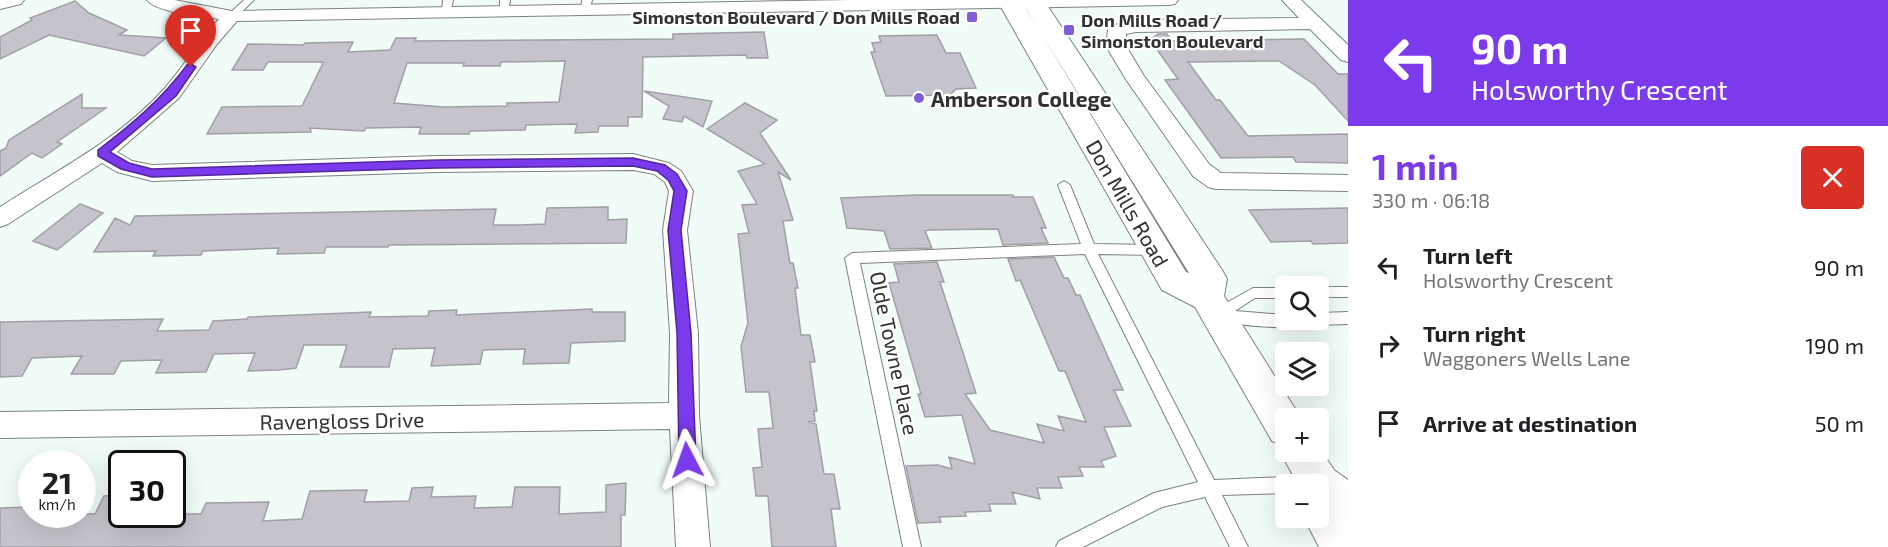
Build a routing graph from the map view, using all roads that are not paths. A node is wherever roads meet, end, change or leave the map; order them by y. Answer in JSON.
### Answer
{"nodes":[{"id":1,"x":15,"y":0,"type":"edge"},
{"id":2,"x":156,"y":0,"type":"edge"},
{"id":3,"x":249,"y":0,"type":"edge"},
{"id":4,"x":1169,"y":0,"type":"edge"},
{"id":5,"x":1292,"y":0,"type":"edge"},
{"id":6,"x":1022,"y":1,"type":"edge"},
{"id":7,"x":0,"y":4,"type":"edge"},
{"id":8,"x":587,"y":5,"type":"edge"},
{"id":9,"x":448,"y":6,"type":"edge"},
{"id":10,"x":505,"y":6,"type":"edge"},
{"id":11,"x":232,"y":16,"type":"junction"},
{"id":12,"x":1314,"y":23,"type":"junction"},
{"id":13,"x":1348,"y":56,"type":"edge"},
{"id":14,"x":102,"y":153,"type":"junction"},
{"id":15,"x":1348,"y":183,"type":"edge"},
{"id":16,"x":1064,"y":185,"type":"dead end"},
{"id":17,"x":0,"y":218,"type":"edge"},
{"id":18,"x":1089,"y":249,"type":"junction"},
{"id":19,"x":1155,"y":250,"type":"junction"},
{"id":20,"x":1329,"y":292,"type":"edge"},
{"id":21,"x":1348,"y":292,"type":"edge"},
{"id":22,"x":1275,"y":293,"type":"edge"},
{"id":23,"x":1212,"y":306,"type":"junction"},
{"id":24,"x":1348,"y":318,"type":"edge"},
{"id":25,"x":1329,"y":319,"type":"edge"},
{"id":26,"x":1275,"y":321,"type":"edge"},
{"id":27,"x":1275,"y":411,"type":"edge"},
{"id":28,"x":684,"y":416,"type":"junction"},
{"id":29,"x":0,"y":424,"type":"edge"},
{"id":30,"x":1275,"y":484,"type":"edge"},
{"id":31,"x":1209,"y":488,"type":"junction"},
{"id":32,"x":1329,"y":524,"type":"edge"},
{"id":33,"x":693,"y":547,"type":"edge"},
{"id":34,"x":912,"y":547,"type":"edge"},
{"id":35,"x":1065,"y":547,"type":"edge"},
{"id":36,"x":1239,"y":547,"type":"edge"},
{"id":37,"x":1342,"y":547,"type":"edge"}],
"edges":[{"from":1,"to":7,"type":"street"},
{"from":2,"to":11,"type":"street"},
{"from":3,"to":11,"type":"lane"},
{"from":4,"to":6,"type":"street"},
{"from":5,"to":12,"type":"street"},
{"from":6,"to":8,"type":"street"},
{"from":6,"to":19,"type":"main road","name":"Don Mills Road"},
{"from":6,"to":23,"type":"main road","name":"Don Mills Road"},
{"from":8,"to":10,"type":"street"},
{"from":9,"to":10,"type":"street"},
{"from":9,"to":11,"type":"street"},
{"from":11,"to":14,"type":"street"},
{"from":12,"to":13,"type":"street"},
{"from":12,"to":15,"type":"street"},
{"from":14,"to":17,"type":"street"},
{"from":14,"to":28,"type":"street"},
{"from":16,"to":18,"type":"lane"},
{"from":18,"to":19,"type":"lane","name":"Olde Towne Place"},
{"from":18,"to":31,"type":"lane"},
{"from":18,"to":34,"type":"lane","name":"Olde Towne Place"},
{"from":19,"to":23,"type":"main road","name":"Don Mills Road"},
{"from":20,"to":21,"type":"lane"},
{"from":22,"to":23,"type":"lane"},
{"from":23,"to":26,"type":"lane"},
{"from":23,"to":27,"type":"main road","name":"Don Mills Road"},
{"from":24,"to":25,"type":"lane"},
{"from":28,"to":29,"type":"street","name":"Ravengloss Drive"},
{"from":28,"to":33,"type":"street"},
{"from":30,"to":31,"type":"lane"},
{"from":31,"to":35,"type":"lane"},
{"from":31,"to":36,"type":"lane"},
{"from":32,"to":37,"type":"main road"}]}
